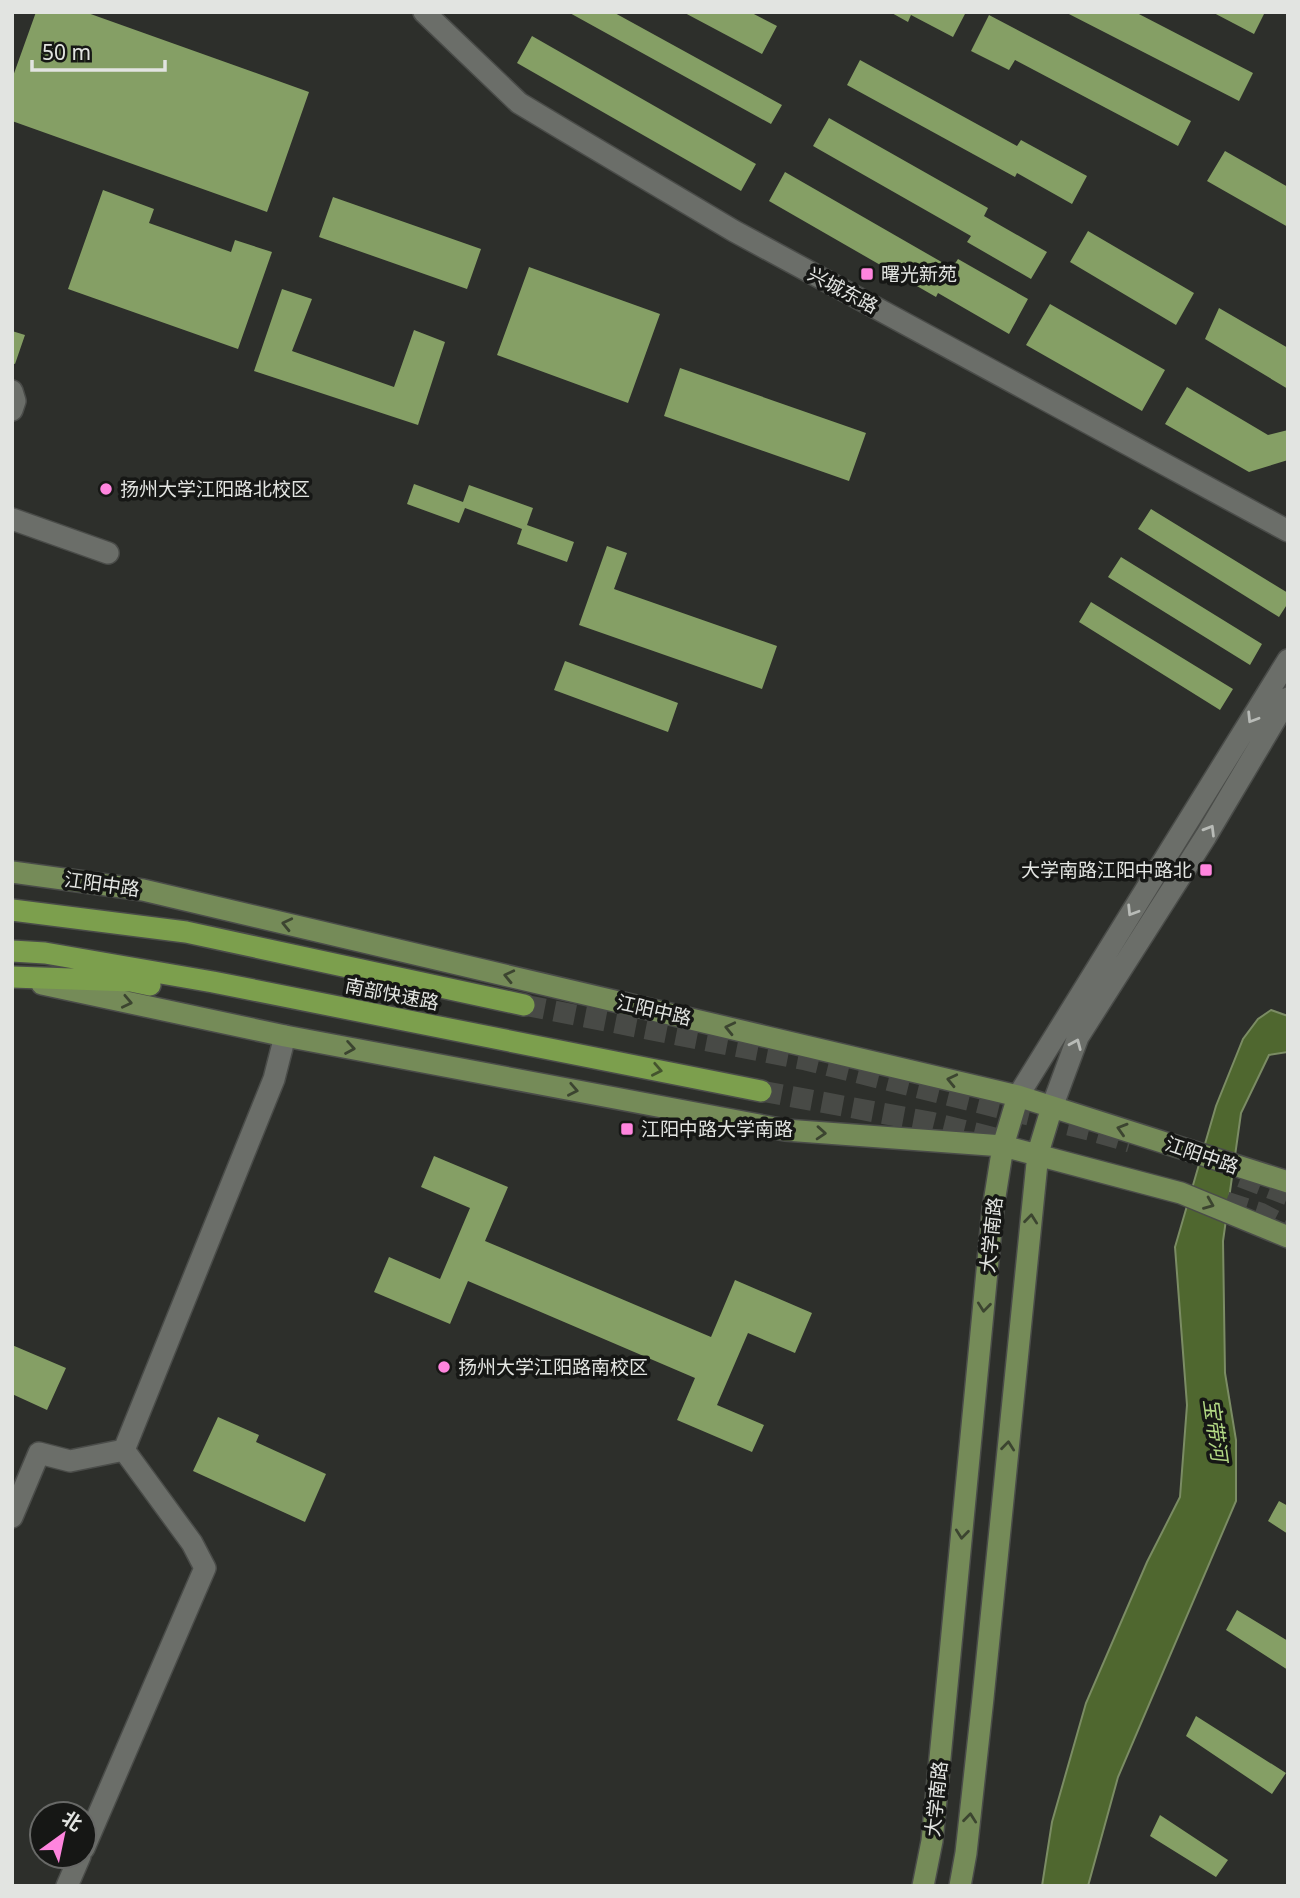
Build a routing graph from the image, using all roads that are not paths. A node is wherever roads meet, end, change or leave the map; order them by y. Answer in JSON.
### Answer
{"nodes":[{"id":1,"x":424,"y":12,"type":"edge"},
{"id":2,"x":12,"y":391,"type":"edge"},
{"id":3,"x":12,"y":410,"type":"edge"},
{"id":4,"x":12,"y":519,"type":"edge"},
{"id":5,"x":1288,"y":531,"type":"edge"},
{"id":6,"x":108,"y":553,"type":"dead end"},
{"id":7,"x":1288,"y":660,"type":"edge"},
{"id":8,"x":1288,"y":698,"type":"edge"},
{"id":9,"x":12,"y":872,"type":"edge"},
{"id":10,"x":12,"y":898,"type":"edge"},
{"id":11,"x":12,"y":910,"type":"edge"},
{"id":12,"x":186,"y":932,"type":"junction"},
{"id":13,"x":12,"y":951,"type":"edge"},
{"id":14,"x":12,"y":977,"type":"edge"},
{"id":15,"x":524,"y":1005,"type":"tunnel mouth"},
{"id":16,"x":479,"y":1035,"type":"junction"},
{"id":17,"x":285,"y":1036,"type":"junction"},
{"id":18,"x":761,"y":1091,"type":"tunnel mouth"},
{"id":19,"x":1018,"y":1096,"type":"junction"},
{"id":20,"x":1052,"y":1107,"type":"junction"},
{"id":21,"x":1003,"y":1146,"type":"junction"},
{"id":22,"x":1038,"y":1153,"type":"junction"},
{"id":23,"x":1288,"y":1182,"type":"edge"},
{"id":24,"x":1288,"y":1237,"type":"edge"},
{"id":25,"x":124,"y":1450,"type":"junction"},
{"id":26,"x":12,"y":1517,"type":"edge"},
{"id":27,"x":98,"y":1816,"type":"edge"},
{"id":28,"x":923,"y":1886,"type":"edge"},
{"id":29,"x":960,"y":1886,"type":"edge"}],
"edges":[{"from":1,"to":5,"type":"street","name":"兴城东路"},
{"from":2,"to":3,"type":"street"},
{"from":4,"to":6,"type":"street"},
{"from":7,"to":19,"type":"street","name":"大学南路","one_way":true},
{"from":20,"to":8,"type":"street","name":"大学南路","one_way":true},
{"from":19,"to":9,"type":"main road","name":"江阳中路","one_way":true},
{"from":10,"to":12,"type":"highway"},
{"from":11,"to":12,"type":"highway","name":"南部快速路"},
{"from":12,"to":15,"type":"highway","name":"南部快速路"},
{"from":13,"to":16,"type":"highway","name":"南部快速路"},
{"from":14,"to":16,"type":"highway"},
{"from":14,"to":17,"type":"main road","one_way":true},
{"from":16,"to":18,"type":"highway","name":"南部快速路","one_way":true},
{"from":17,"to":21,"type":"main road","one_way":true},
{"from":17,"to":25,"type":"street"},
{"from":19,"to":20,"type":"main road","name":"江阳中路"},
{"from":19,"to":21,"type":"main road","name":"大学南路"},
{"from":20,"to":22,"type":"main road","name":"大学南路"},
{"from":23,"to":20,"type":"main road","name":"江阳中路","one_way":true},
{"from":21,"to":22,"type":"main road"},
{"from":21,"to":28,"type":"main road","name":"大学南路","one_way":true},
{"from":22,"to":24,"type":"main road","one_way":true},
{"from":29,"to":22,"type":"main road","name":"大学南路","one_way":true},
{"from":25,"to":26,"type":"street"},
{"from":25,"to":27,"type":"street"}]}
